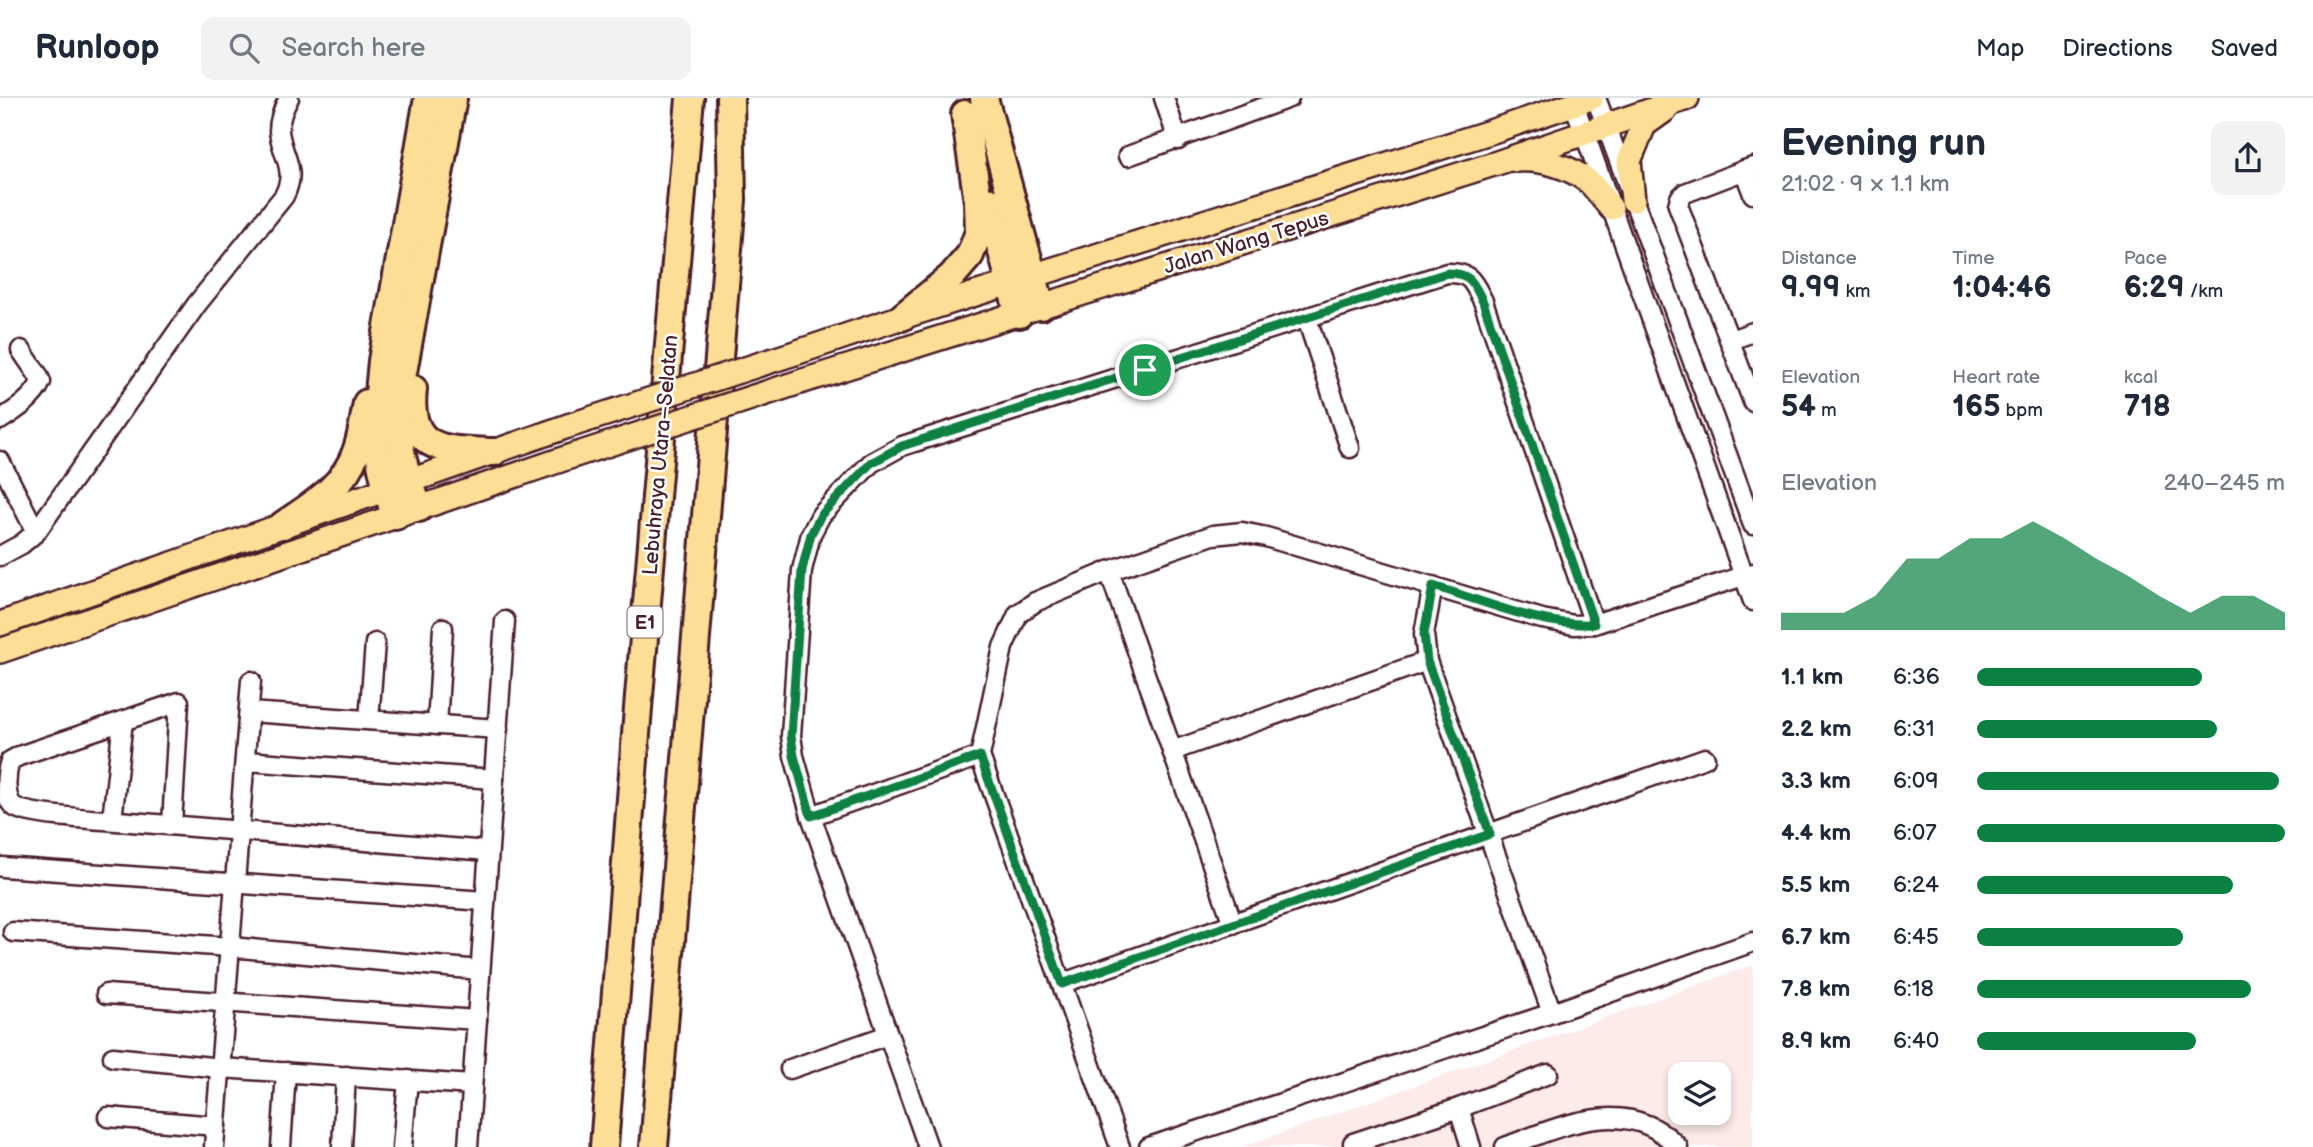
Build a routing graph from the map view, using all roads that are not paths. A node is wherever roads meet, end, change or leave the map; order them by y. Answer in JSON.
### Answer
{"nodes":[{"id":1,"x":289,"y":98,"type":"edge"},
{"id":2,"x":428,"y":98,"type":"edge"},
{"id":3,"x":453,"y":98,"type":"edge"},
{"id":4,"x":688,"y":98,"type":"edge"},
{"id":5,"x":730,"y":98,"type":"edge"},
{"id":6,"x":745,"y":98,"type":"edge"},
{"id":7,"x":1164,"y":98,"type":"edge"},
{"id":8,"x":1287,"y":98,"type":"edge"},
{"id":9,"x":1587,"y":100,"type":"edge"},
{"id":10,"x":1681,"y":100,"type":"edge"},
{"id":11,"x":970,"y":103,"type":"edge"},
{"id":12,"x":1595,"y":129,"type":"junction"},
{"id":13,"x":1178,"y":140,"type":"junction"},
{"id":14,"x":1128,"y":156,"type":"dead end"},
{"id":15,"x":1497,"y":163,"type":"junction"},
{"id":16,"x":1749,"y":169,"type":"edge"},
{"id":17,"x":1753,"y":194,"type":"edge"},
{"id":18,"x":732,"y":200,"type":"junction"},
{"id":19,"x":1633,"y":200,"type":"junction"},
{"id":20,"x":1611,"y":208,"type":"junction"},
{"id":21,"x":418,"y":227,"type":"junction"},
{"id":22,"x":1021,"y":280,"type":"junction"},
{"id":23,"x":1030,"y":310,"type":"junction"},
{"id":24,"x":902,"y":317,"type":"junction"},
{"id":25,"x":1307,"y":319,"type":"junction"},
{"id":26,"x":1753,"y":332,"type":"edge"},
{"id":27,"x":1731,"y":340,"type":"junction"},
{"id":28,"x":21,"y":349,"type":"dead end"},
{"id":29,"x":1753,"y":402,"type":"edge"},
{"id":30,"x":0,"y":420,"type":"edge"},
{"id":31,"x":1350,"y":448,"type":"dead end"},
{"id":32,"x":494,"y":452,"type":"junction"},
{"id":33,"x":0,"y":461,"type":"edge"},
{"id":34,"x":398,"y":485,"type":"junction"},
{"id":35,"x":407,"y":512,"type":"junction"},
{"id":36,"x":283,"y":525,"type":"junction"},
{"id":37,"x":1753,"y":525,"type":"edge"},
{"id":38,"x":36,"y":532,"type":"junction"},
{"id":39,"x":0,"y":556,"type":"edge"},
{"id":40,"x":1109,"y":572,"type":"junction"},
{"id":41,"x":1748,"y":574,"type":"edge"},
{"id":42,"x":1433,"y":586,"type":"junction"},
{"id":43,"x":1753,"y":601,"type":"edge"},
{"id":44,"x":505,"y":621,"type":"dead end"},
{"id":45,"x":0,"y":624,"type":"edge"},
{"id":46,"x":1594,"y":624,"type":"junction"},
{"id":47,"x":443,"y":628,"type":"dead end"},
{"id":48,"x":375,"y":643,"type":"dead end"},
{"id":49,"x":5,"y":651,"type":"edge"},
{"id":50,"x":1427,"y":661,"type":"junction"},
{"id":51,"x":251,"y":681,"type":"dead end"},
{"id":52,"x":249,"y":712,"type":"junction"},
{"id":53,"x":369,"y":720,"type":"junction"},
{"id":54,"x":124,"y":721,"type":"junction"},
{"id":55,"x":437,"y":725,"type":"junction"},
{"id":56,"x":498,"y":729,"type":"junction"},
{"id":57,"x":1172,"y":751,"type":"junction"},
{"id":58,"x":980,"y":756,"type":"junction"},
{"id":59,"x":1705,"y":758,"type":"dead end"},
{"id":60,"x":245,"y":761,"type":"junction"},
{"id":61,"x":494,"y":779,"type":"junction"},
{"id":62,"x":811,"y":816,"type":"junction"},
{"id":63,"x":112,"y":820,"type":"junction"},
{"id":64,"x":172,"y":825,"type":"junction"},
{"id":65,"x":239,"y":830,"type":"junction"},
{"id":66,"x":1490,"y":834,"type":"junction"},
{"id":67,"x":488,"y":851,"type":"junction"},
{"id":68,"x":2,"y":867,"type":"dead end"},
{"id":69,"x":235,"y":882,"type":"junction"},
{"id":70,"x":485,"y":901,"type":"junction"},
{"id":71,"x":1233,"y":924,"type":"junction"},
{"id":72,"x":13,"y":932,"type":"dead end"},
{"id":73,"x":1753,"y":942,"type":"edge"},
{"id":74,"x":230,"y":947,"type":"junction"},
{"id":75,"x":480,"y":970,"type":"junction"},
{"id":76,"x":1062,"y":984,"type":"junction"},
{"id":77,"x":106,"y":994,"type":"dead end"},
{"id":78,"x":226,"y":1003,"type":"junction"},
{"id":79,"x":1552,"y":1013,"type":"junction"},
{"id":80,"x":477,"y":1020,"type":"junction"},
{"id":81,"x":888,"y":1035,"type":"junction"},
{"id":82,"x":113,"y":1058,"type":"dead end"},
{"id":83,"x":221,"y":1068,"type":"junction"},
{"id":84,"x":790,"y":1069,"type":"dead end"},
{"id":85,"x":286,"y":1072,"type":"junction"},
{"id":86,"x":1548,"y":1073,"type":"dead end"},
{"id":87,"x":346,"y":1076,"type":"junction"},
{"id":88,"x":408,"y":1080,"type":"junction"},
{"id":89,"x":472,"y":1085,"type":"junction"},
{"id":90,"x":1459,"y":1108,"type":"junction"},
{"id":91,"x":108,"y":1117,"type":"dead end"},
{"id":92,"x":216,"y":1126,"type":"junction"},
{"id":93,"x":1199,"y":1139,"type":"edge"},
{"id":94,"x":1353,"y":1143,"type":"dead end"},
{"id":95,"x":1161,"y":1145,"type":"edge"},
{"id":96,"x":215,"y":1147,"type":"edge"},
{"id":97,"x":281,"y":1147,"type":"edge"},
{"id":98,"x":342,"y":1147,"type":"edge"},
{"id":99,"x":402,"y":1147,"type":"edge"},
{"id":100,"x":468,"y":1147,"type":"edge"},
{"id":101,"x":604,"y":1147,"type":"edge"},
{"id":102,"x":654,"y":1147,"type":"edge"},
{"id":103,"x":928,"y":1147,"type":"edge"},
{"id":104,"x":1120,"y":1147,"type":"edge"},
{"id":105,"x":1471,"y":1147,"type":"edge"},
{"id":106,"x":1505,"y":1147,"type":"edge"},
{"id":107,"x":1678,"y":1147,"type":"edge"}],
"edges":[{"from":1,"to":38,"type":"street"},
{"from":2,"to":21,"type":"highway"},
{"from":3,"to":21,"type":"highway"},
{"from":4,"to":101,"type":"highway","name":"Lebuhraya Utara–Selatan","number":"E1"},
{"from":5,"to":18,"type":"highway"},
{"from":6,"to":18,"type":"highway"},
{"from":7,"to":13,"type":"street"},
{"from":8,"to":13,"type":"street"},
{"from":9,"to":12,"type":"street"},
{"from":9,"to":22,"type":"main road","name":"Jalan Wang Tepus"},
{"from":10,"to":12,"type":"main road","name":"Jalan Wang Tepus"},
{"from":10,"to":19,"type":"main road"},
{"from":11,"to":22,"type":"highway"},
{"from":11,"to":24,"type":"highway"},
{"from":12,"to":15,"type":"main road","name":"Jalan Wang Tepus"},
{"from":12,"to":19,"type":"street"},
{"from":12,"to":20,"type":"street"},
{"from":13,"to":14,"type":"street"},
{"from":15,"to":20,"type":"main road"},
{"from":15,"to":23,"type":"main road","name":"Jalan Wang Tepus"},
{"from":16,"to":17,"type":"street"},
{"from":16,"to":27,"type":"street"},
{"from":18,"to":102,"type":"highway"},
{"from":19,"to":37,"type":"street"},
{"from":20,"to":41,"type":"street"},
{"from":21,"to":32,"type":"highway"},
{"from":21,"to":34,"type":"highway"},
{"from":21,"to":36,"type":"highway"},
{"from":22,"to":23,"type":"highway"},
{"from":22,"to":24,"type":"main road","name":"Jalan Wang Tepus"},
{"from":23,"to":35,"type":"main road","name":"Jalan Wang Tepus","bridge":true},
{"from":24,"to":32,"type":"main road","name":"Jalan Wang Tepus","bridge":true},
{"from":25,"to":31,"type":"street"},
{"from":25,"to":46,"type":"street"},
{"from":25,"to":62,"type":"street"},
{"from":26,"to":27,"type":"street"},
{"from":27,"to":29,"type":"street"},
{"from":28,"to":30,"type":"street"},
{"from":32,"to":34,"type":"main road","name":"Jalan Wang Tepus"},
{"from":33,"to":38,"type":"street"},
{"from":34,"to":35,"type":"highway"},
{"from":34,"to":36,"type":"main road","name":"Jalan Wang Tepus"},
{"from":35,"to":49,"type":"main road","name":"Jalan Wang Tepus"},
{"from":36,"to":45,"type":"main road","name":"Jalan Wang Tepus"},
{"from":38,"to":39,"type":"street"},
{"from":40,"to":42,"type":"street"},
{"from":40,"to":57,"type":"street"},
{"from":40,"to":58,"type":"street"},
{"from":41,"to":43,"type":"street"},
{"from":41,"to":46,"type":"street"},
{"from":42,"to":46,"type":"street"},
{"from":42,"to":50,"type":"street"},
{"from":44,"to":56,"type":"street"},
{"from":47,"to":55,"type":"street"},
{"from":48,"to":53,"type":"street"},
{"from":50,"to":57,"type":"street"},
{"from":50,"to":66,"type":"street"},
{"from":51,"to":52,"type":"street"},
{"from":52,"to":53,"type":"street"},
{"from":52,"to":60,"type":"street"},
{"from":53,"to":55,"type":"street"},
{"from":54,"to":63,"type":"street"},
{"from":54,"to":63,"type":"street"},
{"from":54,"to":64,"type":"street"},
{"from":55,"to":56,"type":"street"},
{"from":56,"to":61,"type":"street"},
{"from":57,"to":71,"type":"street"},
{"from":58,"to":62,"type":"street"},
{"from":58,"to":76,"type":"street"},
{"from":59,"to":66,"type":"street"},
{"from":60,"to":61,"type":"street"},
{"from":60,"to":65,"type":"street"},
{"from":61,"to":67,"type":"street"},
{"from":62,"to":81,"type":"street"},
{"from":63,"to":64,"type":"street"},
{"from":64,"to":65,"type":"street"},
{"from":65,"to":67,"type":"street"},
{"from":65,"to":69,"type":"street"},
{"from":66,"to":71,"type":"street"},
{"from":66,"to":79,"type":"street"},
{"from":67,"to":70,"type":"street"},
{"from":68,"to":69,"type":"street"},
{"from":69,"to":70,"type":"street"},
{"from":69,"to":74,"type":"street"},
{"from":70,"to":75,"type":"street"},
{"from":71,"to":76,"type":"street"},
{"from":72,"to":74,"type":"street"},
{"from":73,"to":79,"type":"street"},
{"from":74,"to":75,"type":"street"},
{"from":74,"to":78,"type":"street"},
{"from":75,"to":80,"type":"street"},
{"from":76,"to":104,"type":"street"},
{"from":77,"to":78,"type":"street"},
{"from":78,"to":80,"type":"street"},
{"from":78,"to":83,"type":"street"},
{"from":79,"to":93,"type":"street"},
{"from":80,"to":89,"type":"street"},
{"from":81,"to":84,"type":"street"},
{"from":81,"to":103,"type":"street"},
{"from":82,"to":83,"type":"street"},
{"from":83,"to":85,"type":"street"},
{"from":83,"to":92,"type":"street"},
{"from":85,"to":87,"type":"street"},
{"from":85,"to":97,"type":"street"},
{"from":86,"to":90,"type":"street"},
{"from":87,"to":88,"type":"street"},
{"from":87,"to":98,"type":"street"},
{"from":88,"to":89,"type":"street"},
{"from":88,"to":99,"type":"street"},
{"from":89,"to":100,"type":"street"},
{"from":90,"to":94,"type":"street"},
{"from":90,"to":105,"type":"street"},
{"from":91,"to":92,"type":"street"},
{"from":92,"to":96,"type":"street"},
{"from":93,"to":95,"type":"street"},
{"from":106,"to":107,"type":"street"}]}
